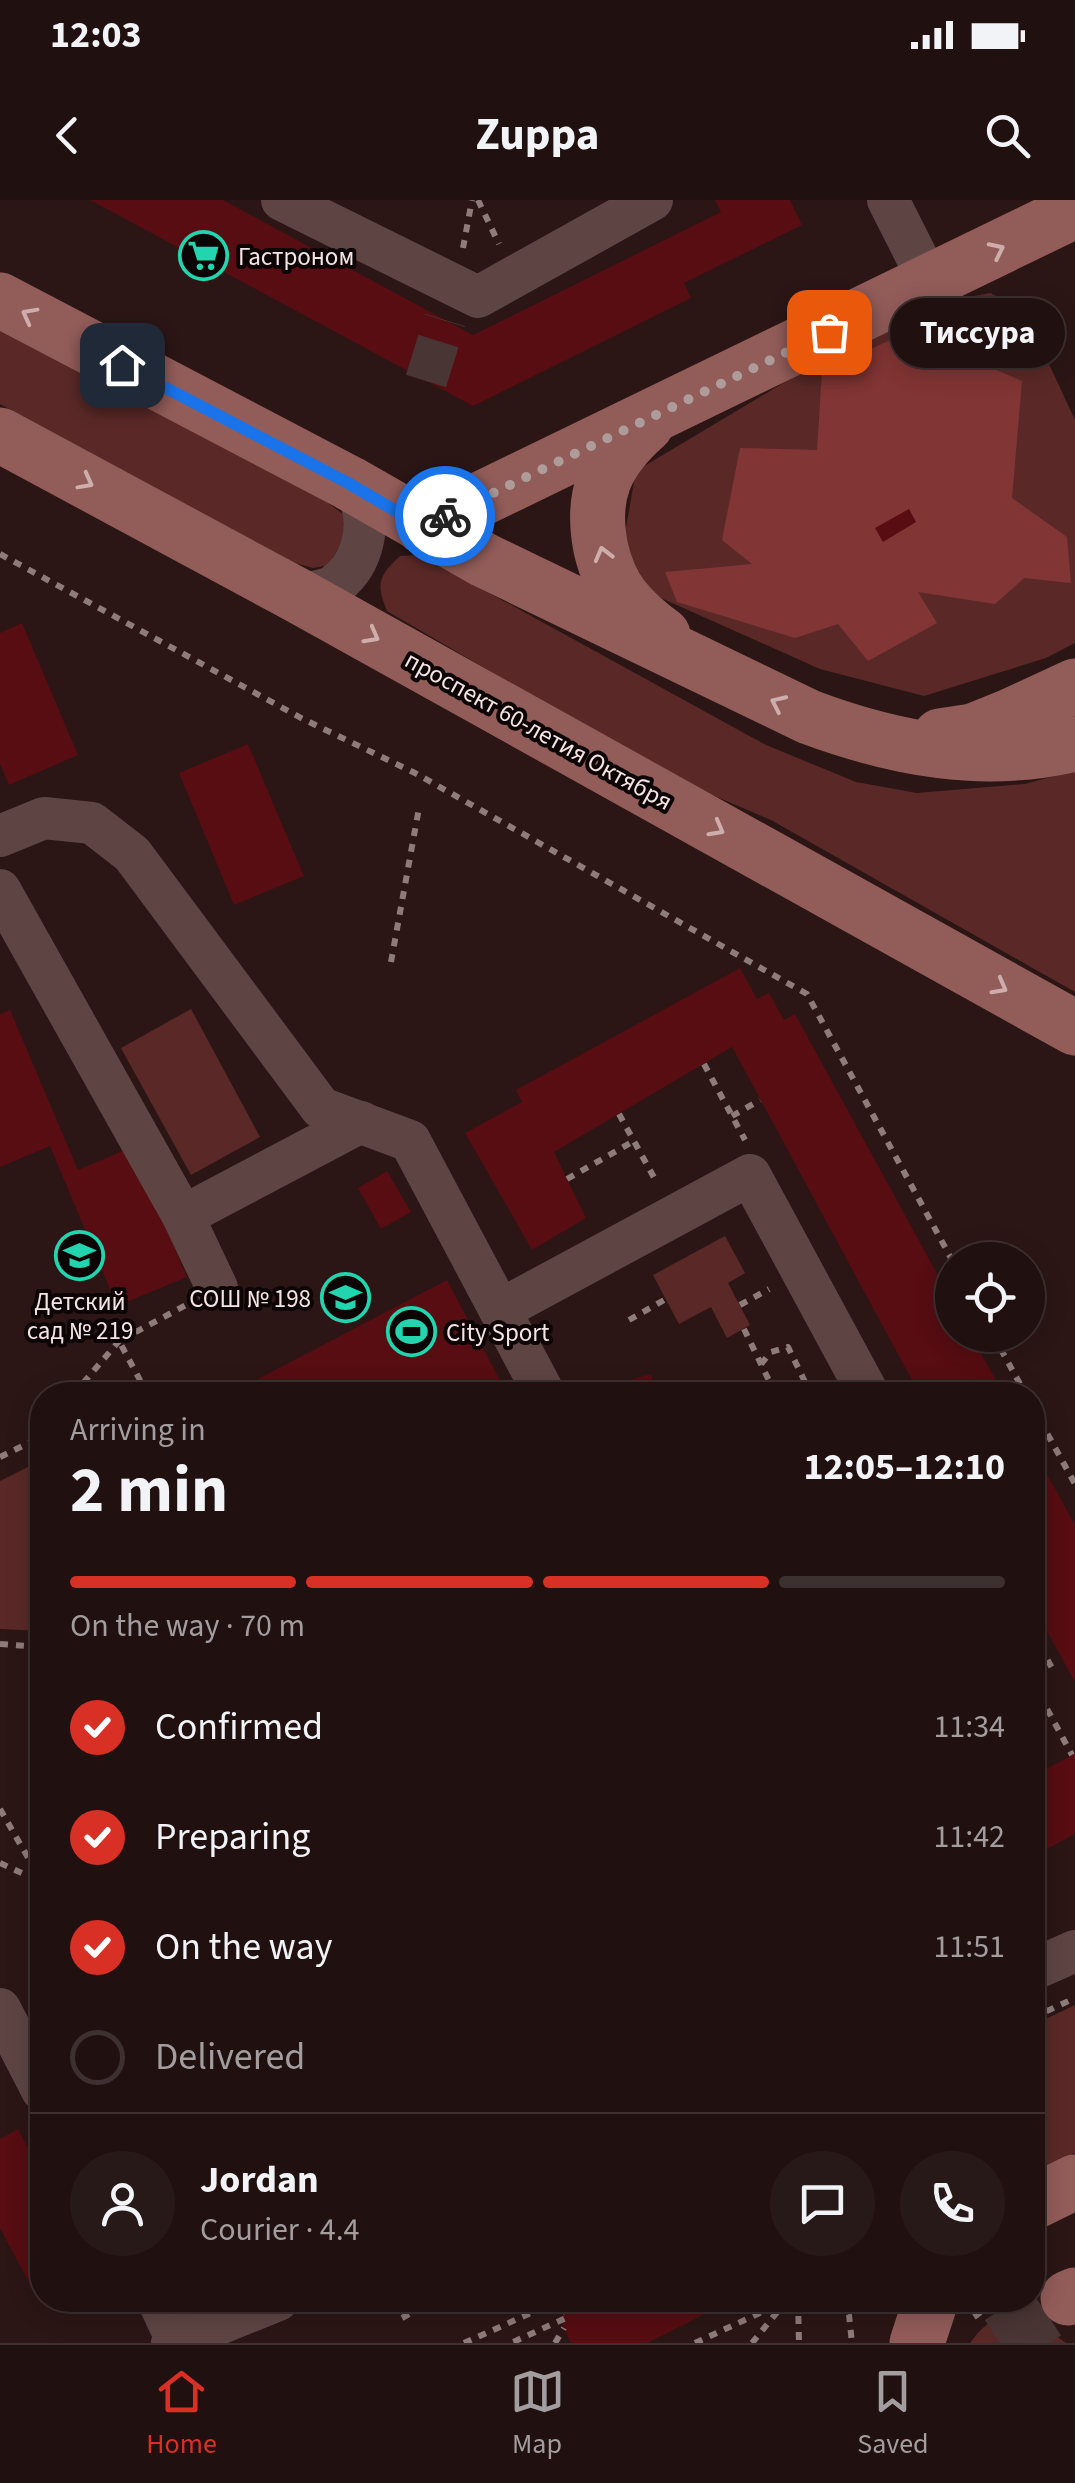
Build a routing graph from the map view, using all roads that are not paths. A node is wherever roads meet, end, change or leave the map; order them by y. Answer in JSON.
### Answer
{"nodes":[{"id":1,"x":282,"y":200,"type":"edge"},
{"id":2,"x":652,"y":200,"type":"edge"},
{"id":3,"x":888,"y":200,"type":"edge"},
{"id":4,"x":1065,"y":219,"type":"edge"},
{"id":5,"x":930,"y":283,"type":"junction"},
{"id":6,"x":0,"y":300,"type":"edge"},
{"id":7,"x":659,"y":413,"type":"junction"},
{"id":8,"x":0,"y":436,"type":"edge"},
{"id":9,"x":348,"y":483,"type":"junction"},
{"id":10,"x":423,"y":527,"type":"junction"},
{"id":11,"x":295,"y":594,"type":"junction"},
{"id":12,"x":716,"y":672,"type":"junction"},
{"id":13,"x":1075,"y":686,"type":"edge"},
{"id":14,"x":842,"y":730,"type":"junction"},
{"id":15,"x":1075,"y":744,"type":"edge"},
{"id":16,"x":0,"y":836,"type":"edge"},
{"id":17,"x":0,"y":890,"type":"edge"},
{"id":18,"x":1075,"y":1028,"type":"edge"},
{"id":19,"x":360,"y":1122,"type":"junction"},
{"id":20,"x":183,"y":1216,"type":"junction"},
{"id":21,"x":217,"y":1288,"type":"road end"},
{"id":22,"x":500,"y":1310,"type":"junction"},
{"id":23,"x":538,"y":1382,"type":"edge"},
{"id":24,"x":862,"y":1382,"type":"edge"},
{"id":25,"x":1075,"y":1951,"type":"edge"},
{"id":26,"x":1045,"y":1964,"type":"edge"},
{"id":27,"x":0,"y":2009,"type":"edge"},
{"id":28,"x":30,"y":2067,"type":"edge"},
{"id":29,"x":1075,"y":2182,"type":"edge"},
{"id":30,"x":1045,"y":2196,"type":"edge"},
{"id":31,"x":163,"y":2312,"type":"edge"},
{"id":32,"x":248,"y":2312,"type":"edge"},
{"id":33,"x":927,"y":2312,"type":"edge"},
{"id":34,"x":174,"y":2342,"type":"edge"},
{"id":35,"x":917,"y":2343,"type":"edge"}],
"edges":[{"from":1,"to":2,"type":"street"},
{"from":3,"to":5,"type":"street"},
{"from":5,"to":4,"type":"main road","one_way":true},
{"from":5,"to":7,"type":"main road"},
{"from":9,"to":6,"type":"main road","one_way":true},
{"from":7,"to":10,"type":"main road"},
{"from":12,"to":7,"type":"main road","one_way":true},
{"from":8,"to":11,"type":"main road","name":"проспект 60-летия Октября","one_way":true},
{"from":9,"to":10,"type":"main road"},
{"from":9,"to":11,"type":"street"},
{"from":10,"to":12,"type":"main road"},
{"from":11,"to":18,"type":"main road","name":"проспект 60-летия Октября","one_way":true},
{"from":14,"to":12,"type":"main road","one_way":true},
{"from":13,"to":14,"type":"main road"},
{"from":14,"to":15,"type":"main road"},
{"from":16,"to":19,"type":"street"},
{"from":17,"to":20,"type":"street"},
{"from":19,"to":20,"type":"street"},
{"from":19,"to":22,"type":"street"},
{"from":20,"to":21,"type":"street"},
{"from":22,"to":23,"type":"street"},
{"from":22,"to":24,"type":"street"},
{"from":25,"to":26,"type":"street"},
{"from":27,"to":28,"type":"street"},
{"from":29,"to":30,"type":"main road"},
{"from":31,"to":34,"type":"street"},
{"from":32,"to":34,"type":"street"},
{"from":33,"to":35,"type":"main road"}]}
